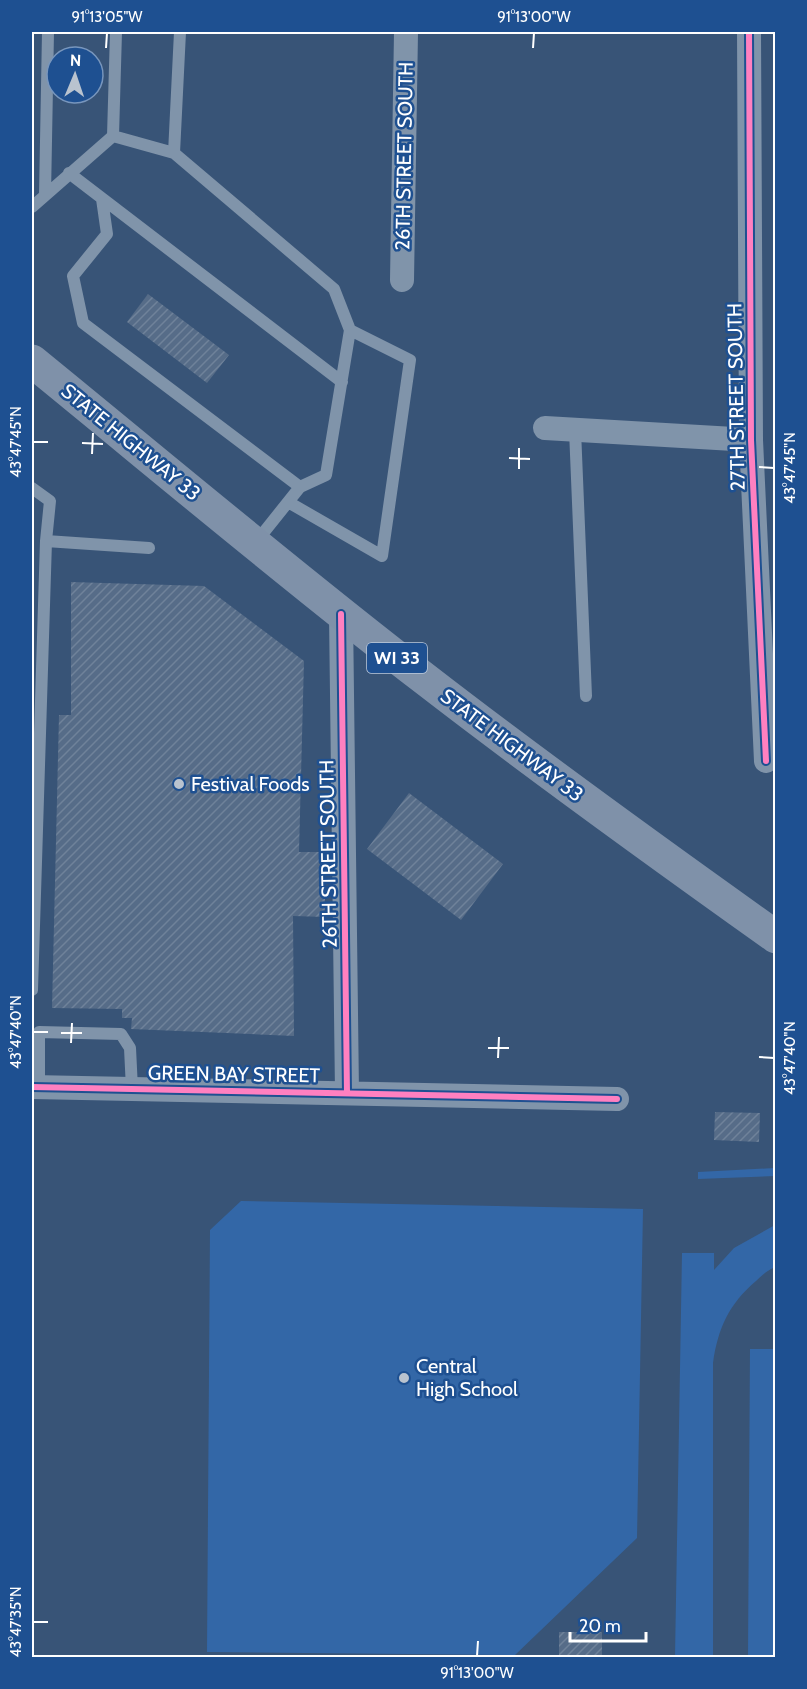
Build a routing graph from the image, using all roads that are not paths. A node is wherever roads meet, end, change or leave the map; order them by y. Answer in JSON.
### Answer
{"nodes":[{"id":1,"x":48,"y":32,"type":"edge"},
{"id":2,"x":116,"y":32,"type":"edge"},
{"id":3,"x":180,"y":32,"type":"edge"},
{"id":4,"x":406,"y":32,"type":"edge"},
{"id":5,"x":749,"y":32,"type":"edge"},
{"id":6,"x":113,"y":136,"type":"junction"},
{"id":7,"x":174,"y":153,"type":"junction"},
{"id":8,"x":69,"y":174,"type":"junction"},
{"id":9,"x":45,"y":195,"type":"junction"},
{"id":10,"x":102,"y":199,"type":"junction"},
{"id":11,"x":32,"y":207,"type":"edge"},
{"id":12,"x":402,"y":280,"type":"dead end"},
{"id":13,"x":350,"y":330,"type":"junction"},
{"id":14,"x":32,"y":361,"type":"edge"},
{"id":15,"x":342,"y":382,"type":"junction"},
{"id":16,"x":545,"y":428,"type":"dead end"},
{"id":17,"x":575,"y":430,"type":"junction"},
{"id":18,"x":751,"y":440,"type":"junction"},
{"id":19,"x":300,"y":487,"type":"junction"},
{"id":20,"x":32,"y":488,"type":"edge"},
{"id":21,"x":288,"y":502,"type":"junction"},
{"id":22,"x":46,"y":541,"type":"junction"},
{"id":23,"x":255,"y":543,"type":"junction"},
{"id":24,"x":149,"y":548,"type":"dead end"},
{"id":25,"x":341,"y":614,"type":"junction"},
{"id":26,"x":586,"y":696,"type":"dead end"},
{"id":27,"x":766,"y":761,"type":"dead end"},
{"id":28,"x":776,"y":937,"type":"edge"},
{"id":29,"x":32,"y":990,"type":"edge"},
{"id":30,"x":35,"y":1087,"type":"edge"},
{"id":31,"x":132,"y":1089,"type":"junction"},
{"id":32,"x":347,"y":1093,"type":"junction"},
{"id":33,"x":616,"y":1099,"type":"dead end"}],
"edges":[{"from":1,"to":9,"type":"lane"},
{"from":2,"to":6,"type":"lane"},
{"from":3,"to":7,"type":"lane"},
{"from":4,"to":12,"type":"street","name":"26TH STREET SOUTH"},
{"from":5,"to":18,"type":"street","name":"27TH STREET SOUTH"},
{"from":6,"to":7,"type":"lane"},
{"from":6,"to":8,"type":"lane"},
{"from":7,"to":13,"type":"lane"},
{"from":8,"to":9,"type":"lane"},
{"from":8,"to":10,"type":"lane"},
{"from":9,"to":11,"type":"lane"},
{"from":10,"to":15,"type":"lane"},
{"from":10,"to":19,"type":"lane"},
{"from":13,"to":15,"type":"lane"},
{"from":13,"to":21,"type":"lane"},
{"from":14,"to":23,"type":"main road","name":"STATE HIGHWAY 33","number":"WI 33"},
{"from":15,"to":19,"type":"lane"},
{"from":16,"to":17,"type":"street"},
{"from":17,"to":18,"type":"street"},
{"from":17,"to":26,"type":"lane"},
{"from":18,"to":27,"type":"street","name":"27TH STREET SOUTH"},
{"from":19,"to":21,"type":"lane"},
{"from":20,"to":22,"type":"lane"},
{"from":21,"to":23,"type":"lane"},
{"from":22,"to":24,"type":"lane"},
{"from":22,"to":29,"type":"lane"},
{"from":23,"to":25,"type":"main road","name":"STATE HIGHWAY 33","number":"WI 33"},
{"from":25,"to":28,"type":"main road","name":"STATE HIGHWAY 33","number":"WI 33"},
{"from":25,"to":32,"type":"street","name":"26TH STREET SOUTH"},
{"from":30,"to":31,"type":"street","name":"GREEN BAY STREET"},
{"from":30,"to":31,"type":"lane"},
{"from":31,"to":32,"type":"street","name":"GREEN BAY STREET"},
{"from":32,"to":33,"type":"street","name":"GREEN BAY STREET"}]}
